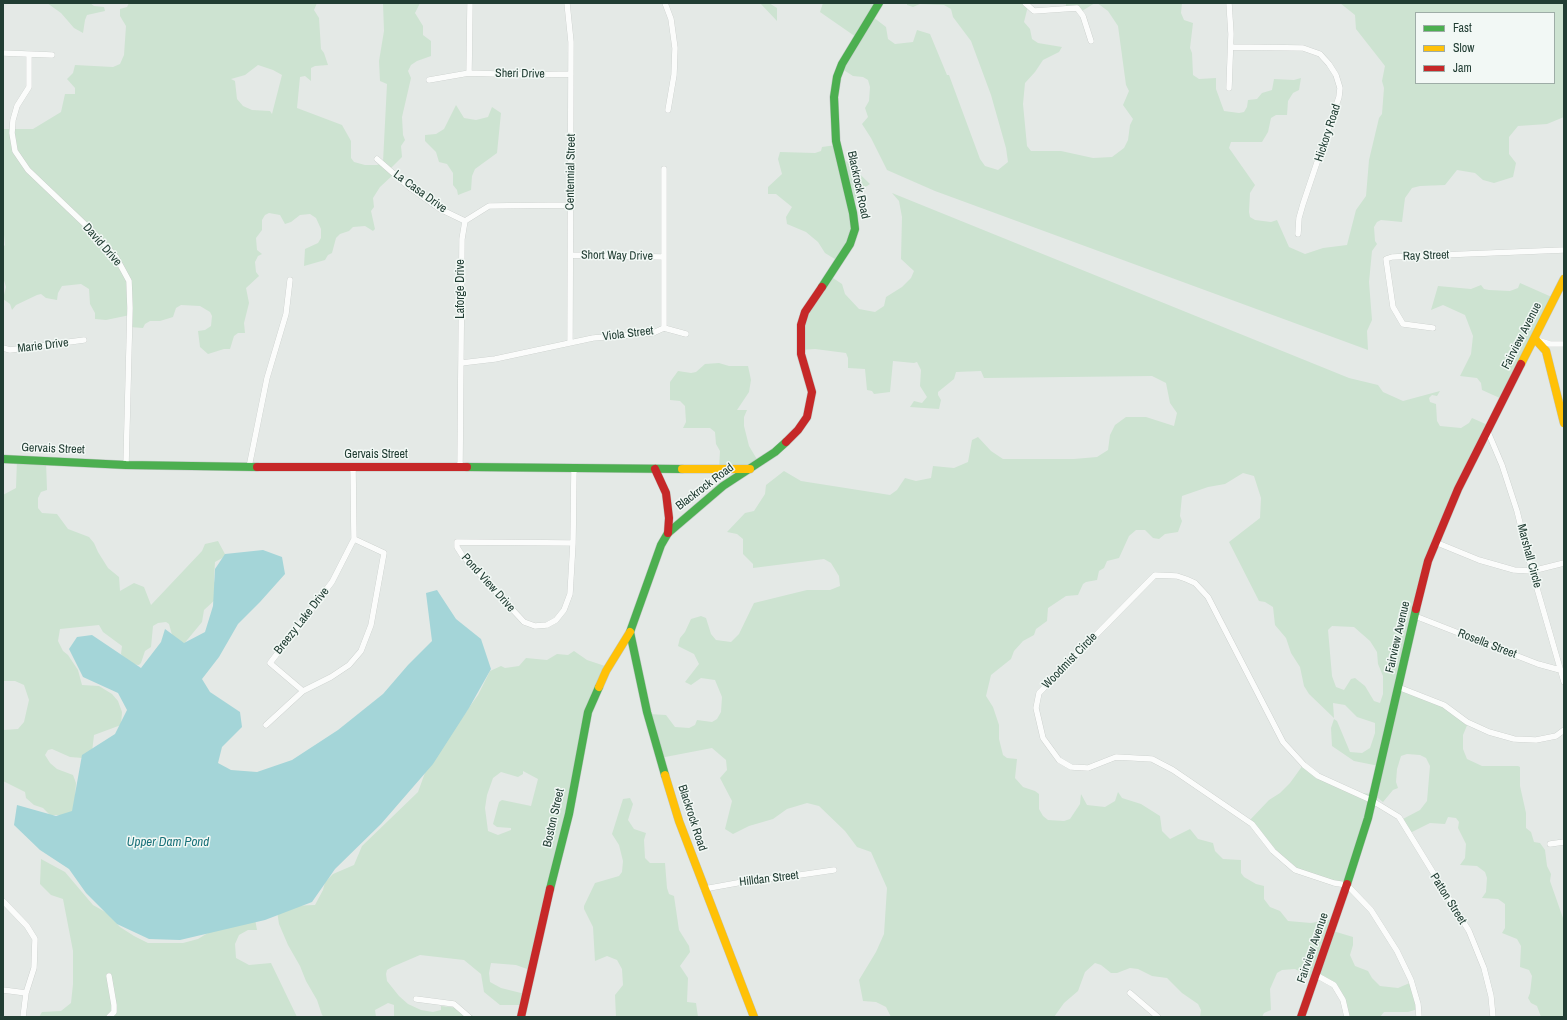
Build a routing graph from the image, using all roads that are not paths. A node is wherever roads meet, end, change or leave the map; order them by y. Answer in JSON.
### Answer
{"nodes":[{"id":1,"x":470,"y":3,"type":"edge"},
{"id":2,"x":567,"y":3,"type":"edge"},
{"id":3,"x":665,"y":3,"type":"edge"},
{"id":4,"x":878,"y":3,"type":"edge"},
{"id":5,"x":1025,"y":3,"type":"edge"},
{"id":6,"x":1229,"y":3,"type":"edge"},
{"id":7,"x":1091,"y":41,"type":"dead end"},
{"id":8,"x":1231,"y":47,"type":"junction"},
{"id":9,"x":3,"y":53,"type":"edge"},
{"id":10,"x":29,"y":55,"type":"junction"},
{"id":11,"x":52,"y":55,"type":"dead end"},
{"id":12,"x":469,"y":73,"type":"junction"},
{"id":13,"x":571,"y":74,"type":"junction"},
{"id":14,"x":429,"y":80,"type":"dead end"},
{"id":15,"x":1229,"y":88,"type":"dead end"},
{"id":16,"x":668,"y":110,"type":"dead end"},
{"id":17,"x":377,"y":159,"type":"dead end"},
{"id":18,"x":664,"y":169,"type":"dead end"},
{"id":19,"x":570,"y":205,"type":"junction"},
{"id":20,"x":465,"y":221,"type":"junction"},
{"id":21,"x":1298,"y":234,"type":"dead end"},
{"id":22,"x":1564,"y":250,"type":"edge"},
{"id":23,"x":571,"y":255,"type":"junction"},
{"id":24,"x":664,"y":257,"type":"junction"},
{"id":25,"x":1564,"y":279,"type":"edge"},
{"id":26,"x":290,"y":280,"type":"dead end"},
{"id":27,"x":664,"y":328,"type":"junction"},
{"id":28,"x":1434,"y":328,"type":"dead end"},
{"id":29,"x":686,"y":334,"type":"dead end"},
{"id":30,"x":1535,"y":339,"type":"junction"},
{"id":31,"x":84,"y":340,"type":"dead end"},
{"id":32,"x":570,"y":342,"type":"junction"},
{"id":33,"x":1564,"y":344,"type":"edge"},
{"id":34,"x":3,"y":348,"type":"edge"},
{"id":35,"x":461,"y":363,"type":"junction"},
{"id":36,"x":1564,"y":423,"type":"edge"},
{"id":37,"x":1488,"y":432,"type":"junction"},
{"id":38,"x":3,"y":459,"type":"edge"},
{"id":39,"x":126,"y":465,"type":"junction"},
{"id":40,"x":460,"y":466,"type":"junction"},
{"id":41,"x":248,"y":467,"type":"junction"},
{"id":42,"x":353,"y":467,"type":"junction"},
{"id":43,"x":574,"y":468,"type":"junction"},
{"id":44,"x":655,"y":469,"type":"junction"},
{"id":45,"x":750,"y":469,"type":"junction"},
{"id":46,"x":668,"y":533,"type":"junction"},
{"id":47,"x":354,"y":540,"type":"junction"},
{"id":48,"x":1435,"y":542,"type":"junction"},
{"id":49,"x":573,"y":543,"type":"junction"},
{"id":50,"x":1564,"y":563,"type":"edge"},
{"id":51,"x":1532,"y":571,"type":"junction"},
{"id":52,"x":1415,"y":616,"type":"junction"},
{"id":53,"x":630,"y":632,"type":"junction"},
{"id":54,"x":1560,"y":670,"type":"junction"},
{"id":55,"x":1564,"y":682,"type":"edge"},
{"id":56,"x":1398,"y":687,"type":"junction"},
{"id":57,"x":303,"y":691,"type":"junction"},
{"id":58,"x":266,"y":725,"type":"dead end"},
{"id":59,"x":1564,"y":730,"type":"edge"},
{"id":60,"x":1371,"y":800,"type":"junction"},
{"id":61,"x":1564,"y":842,"type":"edge"},
{"id":62,"x":1550,"y":844,"type":"dead end"},
{"id":63,"x":834,"y":870,"type":"dead end"},
{"id":64,"x":1347,"y":885,"type":"junction"},
{"id":65,"x":704,"y":889,"type":"junction"},
{"id":66,"x":3,"y":901,"type":"edge"},
{"id":67,"x":1316,"y":975,"type":"junction"},
{"id":68,"x":109,"y":976,"type":"dead end"},
{"id":69,"x":3,"y":990,"type":"edge"},
{"id":70,"x":26,"y":993,"type":"junction"},
{"id":71,"x":1130,"y":993,"type":"dead end"},
{"id":72,"x":416,"y":999,"type":"dead end"},
{"id":73,"x":23,"y":1015,"type":"edge"},
{"id":74,"x":30,"y":1017,"type":"edge"},
{"id":75,"x":109,"y":1017,"type":"edge"},
{"id":76,"x":469,"y":1017,"type":"edge"},
{"id":77,"x":521,"y":1017,"type":"edge"},
{"id":78,"x":754,"y":1017,"type":"edge"},
{"id":79,"x":1158,"y":1017,"type":"edge"},
{"id":80,"x":1302,"y":1017,"type":"edge"},
{"id":81,"x":1348,"y":1017,"type":"edge"},
{"id":82,"x":1419,"y":1017,"type":"edge"},
{"id":83,"x":1493,"y":1017,"type":"edge"}],
"edges":[{"from":1,"to":12,"type":"street"},
{"from":2,"to":13,"type":"street","name":"Centennial Street"},
{"from":3,"to":16,"type":"street"},
{"from":4,"to":45,"type":"street","name":"Blackrock Road"},
{"from":5,"to":7,"type":"street"},
{"from":6,"to":8,"type":"street"},
{"from":8,"to":15,"type":"street"},
{"from":8,"to":21,"type":"street","name":"Hickory Road"},
{"from":9,"to":10,"type":"street"},
{"from":10,"to":11,"type":"street"},
{"from":10,"to":39,"type":"street","name":"David Drive"},
{"from":12,"to":13,"type":"street","name":"Sheri Drive"},
{"from":12,"to":14,"type":"street","name":"Sheri Drive"},
{"from":13,"to":19,"type":"street","name":"Centennial Street"},
{"from":17,"to":20,"type":"street","name":"La Casa Drive"},
{"from":18,"to":24,"type":"street","name":"Viola Street"},
{"from":19,"to":20,"type":"street"},
{"from":19,"to":23,"type":"street","name":"Centennial Street"},
{"from":20,"to":35,"type":"street","name":"Laforge Drive"},
{"from":22,"to":28,"type":"street","name":"Ray Street"},
{"from":23,"to":24,"type":"street","name":"Short Way Drive"},
{"from":23,"to":32,"type":"street","name":"Centennial Street"},
{"from":24,"to":27,"type":"street","name":"Viola Street"},
{"from":25,"to":30,"type":"street","name":"Fairview Avenue"},
{"from":26,"to":41,"type":"street"},
{"from":27,"to":29,"type":"street"},
{"from":27,"to":32,"type":"street","name":"Viola Street"},
{"from":30,"to":33,"type":"street"},
{"from":30,"to":36,"type":"street"},
{"from":30,"to":37,"type":"street","name":"Fairview Avenue"},
{"from":31,"to":34,"type":"street","name":"Marie Drive"},
{"from":32,"to":35,"type":"street","name":"Viola Street"},
{"from":35,"to":40,"type":"street","name":"Laforge Drive"},
{"from":37,"to":48,"type":"street","name":"Fairview Avenue"},
{"from":37,"to":51,"type":"street","name":"Marshall Circle"},
{"from":38,"to":39,"type":"street","name":"Gervais Street"},
{"from":39,"to":41,"type":"street","name":"Gervais Street"},
{"from":40,"to":42,"type":"street","name":"Gervais Street"},
{"from":40,"to":43,"type":"street","name":"Gervais Street"},
{"from":41,"to":42,"type":"street","name":"Gervais Street"},
{"from":42,"to":47,"type":"street","name":"Breezy Lake Drive"},
{"from":43,"to":44,"type":"street","name":"Gervais Street"},
{"from":43,"to":49,"type":"street","name":"Pond View Drive"},
{"from":44,"to":45,"type":"street","name":"Gervais Street"},
{"from":44,"to":46,"type":"street"},
{"from":45,"to":46,"type":"street","name":"Blackrock Road"},
{"from":46,"to":53,"type":"street","name":"Blackrock Road"},
{"from":47,"to":57,"type":"street","name":"Breezy Lake Drive"},
{"from":47,"to":57,"type":"street"},
{"from":48,"to":51,"type":"street"},
{"from":48,"to":52,"type":"street","name":"Fairview Avenue"},
{"from":49,"to":49,"type":"street","name":"Pond View Drive"},
{"from":50,"to":51,"type":"street"},
{"from":51,"to":54,"type":"street","name":"Marshall Circle"},
{"from":52,"to":54,"type":"street","name":"Rosella Street"},
{"from":52,"to":56,"type":"street","name":"Fairview Avenue"},
{"from":53,"to":65,"type":"street","name":"Blackrock Road"},
{"from":53,"to":77,"type":"street","name":"Boston Street"},
{"from":54,"to":55,"type":"street","name":"Marshall Circle"},
{"from":56,"to":59,"type":"street"},
{"from":56,"to":60,"type":"street","name":"Fairview Avenue"},
{"from":57,"to":58,"type":"street"},
{"from":60,"to":64,"type":"street","name":"Fairview Avenue"},
{"from":60,"to":64,"type":"street","name":"Woodmist Circle"},
{"from":60,"to":83,"type":"street","name":"Patton Street"},
{"from":61,"to":62,"type":"street"},
{"from":63,"to":65,"type":"street","name":"Hilldan Street"},
{"from":64,"to":67,"type":"street","name":"Fairview Avenue"},
{"from":64,"to":82,"type":"street"},
{"from":65,"to":78,"type":"street","name":"Blackrock Road"},
{"from":66,"to":70,"type":"street"},
{"from":67,"to":80,"type":"street","name":"Fairview Avenue"},
{"from":67,"to":81,"type":"street"},
{"from":68,"to":75,"type":"street"},
{"from":69,"to":70,"type":"street"},
{"from":70,"to":73,"type":"street"},
{"from":71,"to":79,"type":"street"},
{"from":72,"to":76,"type":"street"},
{"from":73,"to":74,"type":"street"}]}
